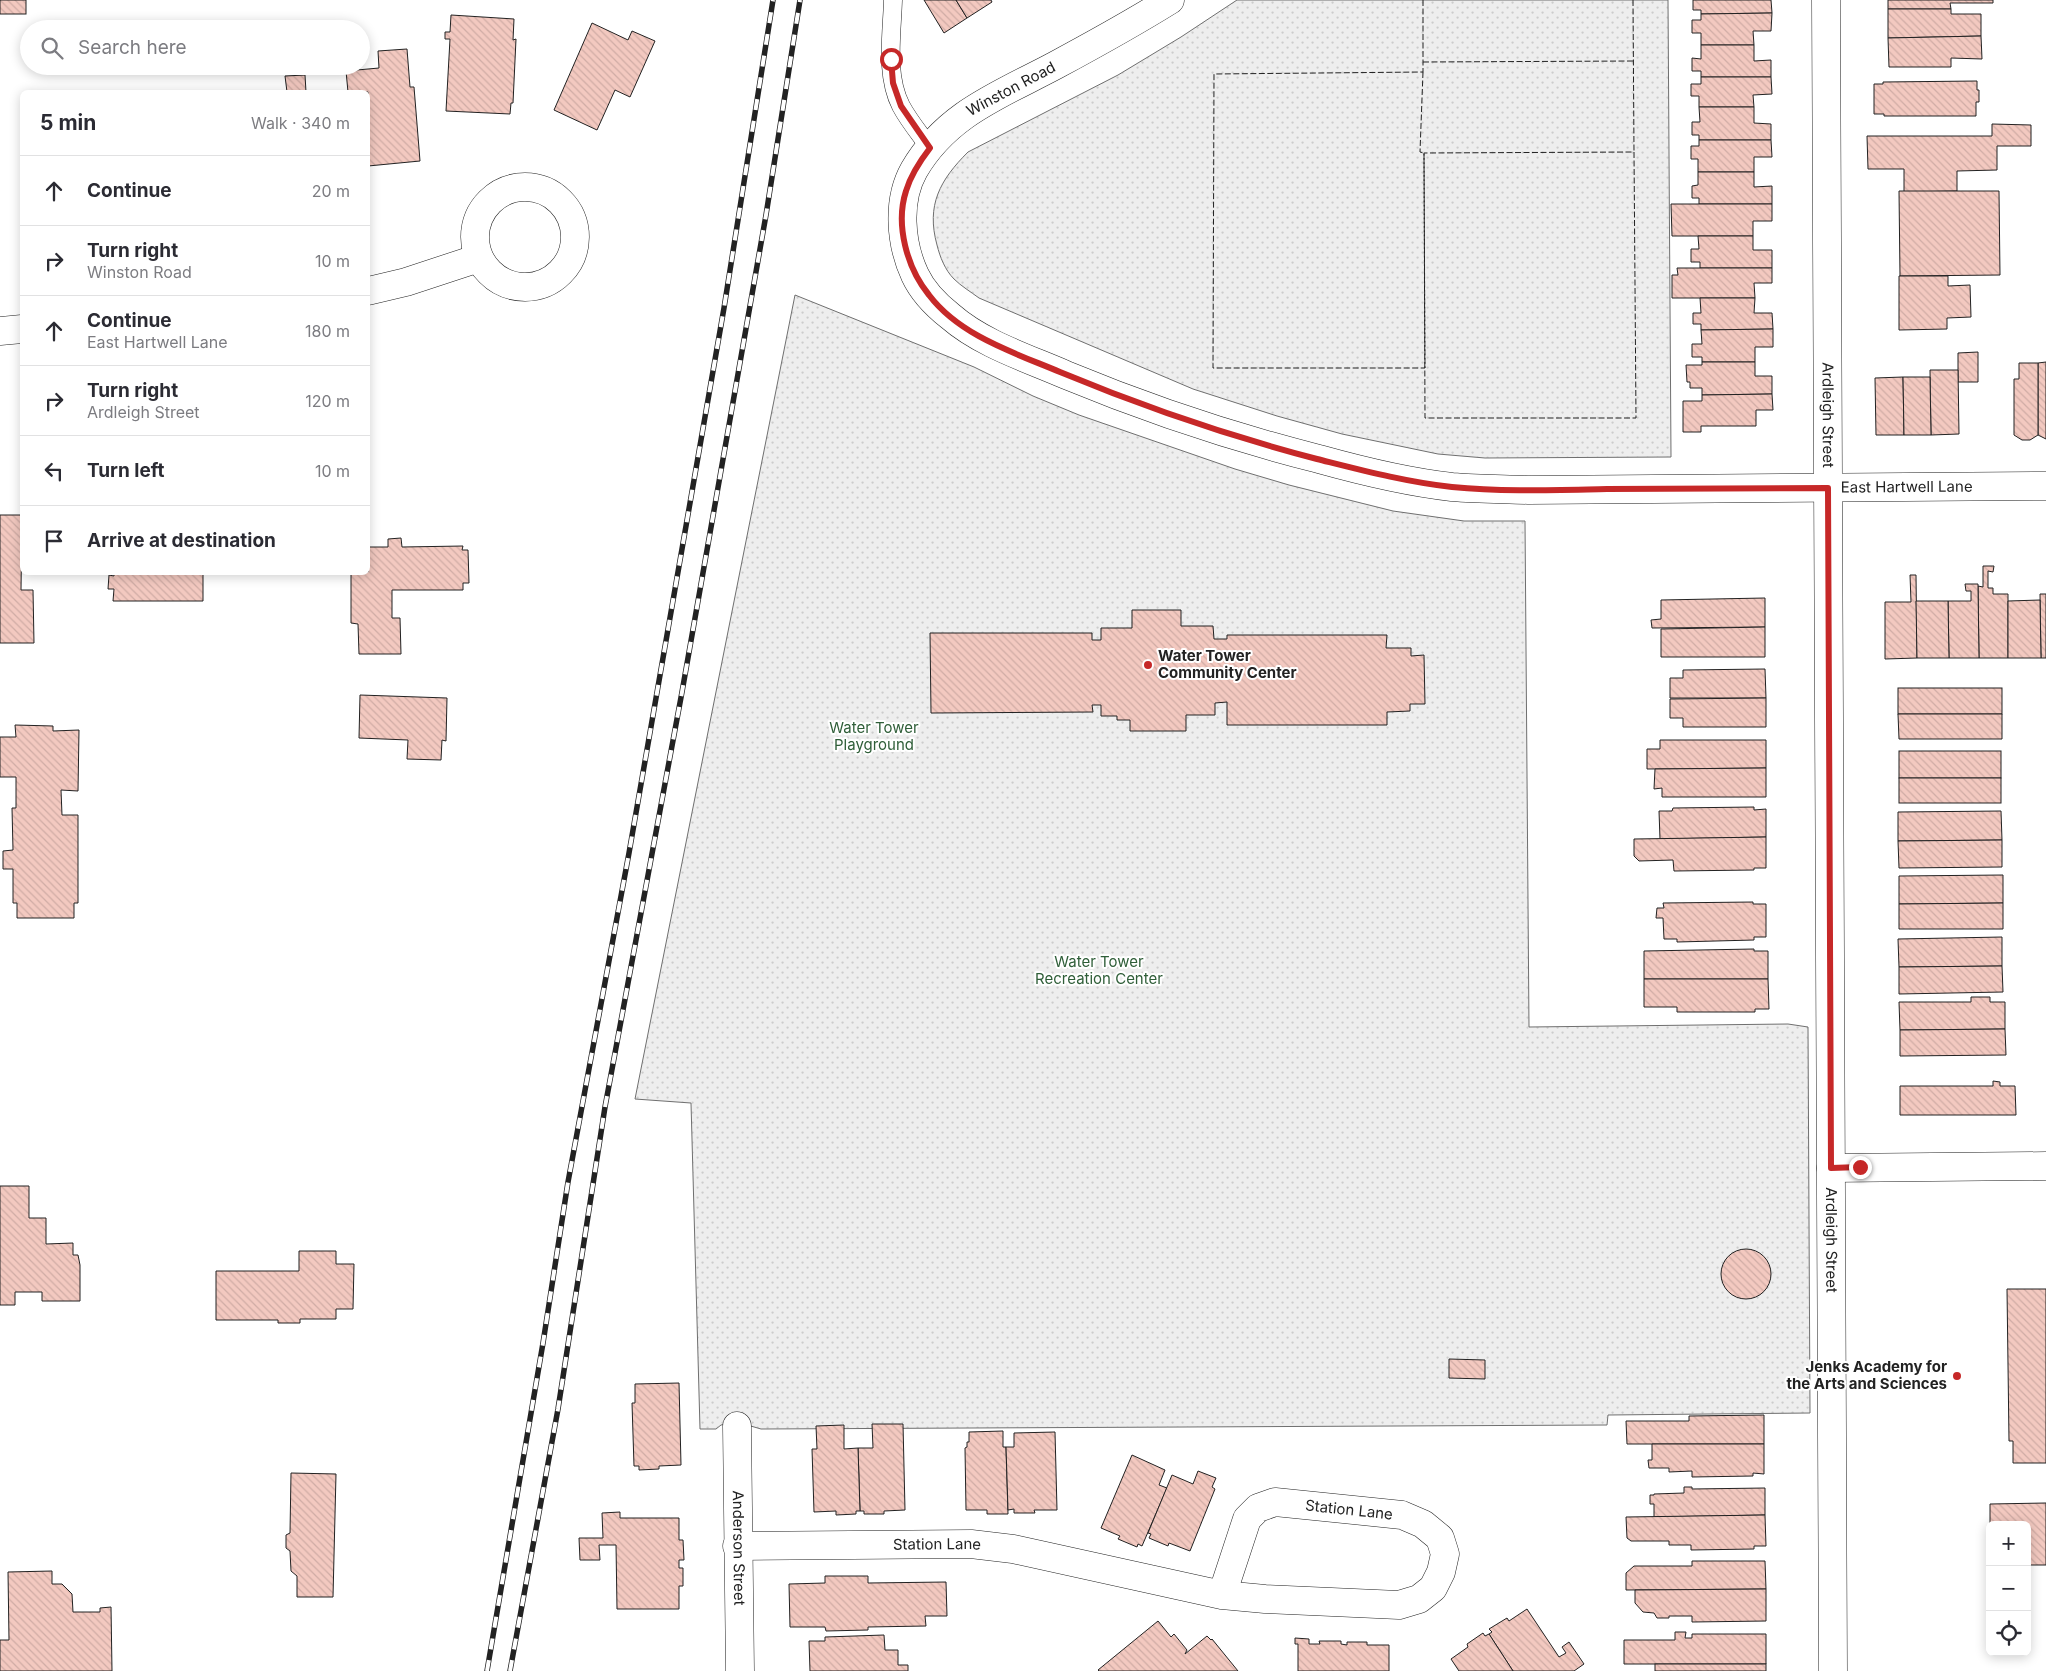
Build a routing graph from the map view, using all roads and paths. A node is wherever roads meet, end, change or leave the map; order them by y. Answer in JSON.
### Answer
{"nodes":[{"id":1,"x":892,"y":0,"type":"edge"},
{"id":2,"x":1170,"y":0,"type":"edge"},
{"id":3,"x":1826,"y":0,"type":"edge"},
{"id":4,"x":930,"y":148,"type":"junction"},
{"id":5,"x":902,"y":222,"type":"joint"},
{"id":6,"x":479,"y":258,"type":"dead end"},
{"id":7,"x":370,"y":291,"type":"edge"},
{"id":8,"x":20,"y":329,"type":"edge"},
{"id":9,"x":0,"y":331,"type":"edge"},
{"id":10,"x":2046,"y":486,"type":"edge"},
{"id":11,"x":1828,"y":488,"type":"junction"},
{"id":12,"x":2046,"y":1166,"type":"edge"},
{"id":13,"x":1831,"y":1168,"type":"junction"},
{"id":14,"x":737,"y":1426,"type":"dead end"},
{"id":15,"x":737,"y":1546,"type":"junction"},
{"id":16,"x":1222,"y":1595,"type":"junction"},
{"id":17,"x":740,"y":1671,"type":"edge"},
{"id":18,"x":1833,"y":1671,"type":"edge"}],
"edges":[{"from":1,"to":4,"type":"lane"},
{"from":2,"to":4,"type":"street","name":"Winston Road"},
{"from":3,"to":11,"type":"street","name":"Ardleigh Street"},
{"from":4,"to":5,"type":"street","name":"Winston Road"},
{"from":5,"to":11,"type":"street","name":"East Hartwell Lane"},
{"from":6,"to":7,"type":"street"},
{"from":8,"to":9,"type":"street"},
{"from":10,"to":11,"type":"street","name":"East Hartwell Lane"},
{"from":11,"to":13,"type":"street","name":"Ardleigh Street"},
{"from":12,"to":13,"type":"street"},
{"from":13,"to":18,"type":"street","name":"Ardleigh Street"},
{"from":14,"to":15,"type":"street","name":"Anderson Street"},
{"from":15,"to":16,"type":"street","name":"Station Lane"},
{"from":15,"to":17,"type":"street","name":"Anderson Street"},
{"from":16,"to":16,"type":"street","name":"Station Lane"}]}
